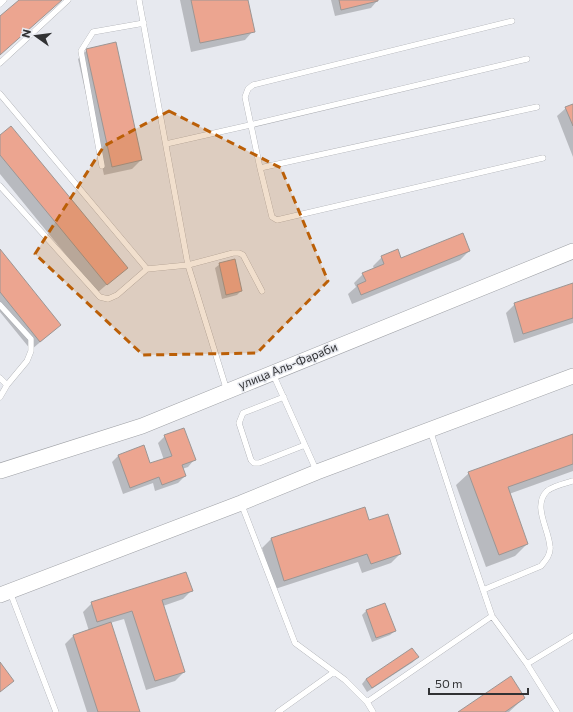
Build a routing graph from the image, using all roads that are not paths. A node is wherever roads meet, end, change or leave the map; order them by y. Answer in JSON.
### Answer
{"nodes":[{"id":1,"x":4,"y":0,"type":"edge"},
{"id":2,"x":68,"y":0,"type":"edge"},
{"id":3,"x":139,"y":0,"type":"edge"},
{"id":4,"x":0,"y":4,"type":"edge"},
{"id":5,"x":512,"y":20,"type":"dead end"},
{"id":6,"x":144,"y":23,"type":"junction"},
{"id":7,"x":527,"y":59,"type":"dead end"},
{"id":8,"x":0,"y":63,"type":"edge"},
{"id":9,"x":0,"y":94,"type":"edge"},
{"id":10,"x":537,"y":107,"type":"dead end"},
{"id":11,"x":250,"y":125,"type":"junction"},
{"id":12,"x":166,"y":144,"type":"junction"},
{"id":13,"x":543,"y":158,"type":"dead end"},
{"id":14,"x":102,"y":166,"type":"dead end"},
{"id":15,"x":260,"y":168,"type":"junction"},
{"id":16,"x":0,"y":186,"type":"edge"},
{"id":17,"x":573,"y":251,"type":"edge"},
{"id":18,"x":188,"y":266,"type":"junction"},
{"id":19,"x":147,"y":269,"type":"junction"},
{"id":20,"x":262,"y":291,"type":"dead end"},
{"id":21,"x":0,"y":304,"type":"edge"},
{"id":22,"x":273,"y":373,"type":"junction"},
{"id":23,"x":573,"y":376,"type":"edge"},
{"id":24,"x":0,"y":378,"type":"edge"},
{"id":25,"x":7,"y":385,"type":"junction"},
{"id":26,"x":227,"y":392,"type":"junction"},
{"id":27,"x":0,"y":397,"type":"edge"},
{"id":28,"x":284,"y":397,"type":"junction"},
{"id":29,"x":430,"y":430,"type":"junction"},
{"id":30,"x":305,"y":445,"type":"junction"},
{"id":31,"x":0,"y":471,"type":"edge"},
{"id":32,"x":317,"y":472,"type":"junction"},
{"id":33,"x":573,"y":481,"type":"edge"},
{"id":34,"x":241,"y":503,"type":"junction"},
{"id":35,"x":483,"y":590,"type":"junction"},
{"id":36,"x":5,"y":593,"type":"edge"},
{"id":37,"x":492,"y":616,"type":"junction"},
{"id":38,"x":573,"y":636,"type":"edge"},
{"id":39,"x":527,"y":664,"type":"junction"},
{"id":40,"x":334,"y":672,"type":"junction"},
{"id":41,"x":367,"y":702,"type":"junction"},
{"id":42,"x":56,"y":712,"type":"edge"},
{"id":43,"x":278,"y":712,"type":"edge"},
{"id":44,"x":374,"y":712,"type":"edge"},
{"id":45,"x":557,"y":712,"type":"edge"}],
"edges":[{"from":1,"to":4,"type":"lane"},
{"from":2,"to":8,"type":"lane"},
{"from":3,"to":6,"type":"lane"},
{"from":5,"to":11,"type":"lane"},
{"from":6,"to":12,"type":"lane"},
{"from":6,"to":14,"type":"lane"},
{"from":7,"to":11,"type":"lane"},
{"from":9,"to":19,"type":"lane"},
{"from":10,"to":15,"type":"lane"},
{"from":11,"to":12,"type":"lane"},
{"from":11,"to":15,"type":"lane"},
{"from":12,"to":18,"type":"lane"},
{"from":13,"to":15,"type":"lane"},
{"from":16,"to":19,"type":"lane"},
{"from":17,"to":22,"type":"main road","name":"улица Аль-Фараби"},
{"from":18,"to":19,"type":"lane"},
{"from":18,"to":20,"type":"lane"},
{"from":18,"to":26,"type":"lane"},
{"from":21,"to":25,"type":"lane"},
{"from":22,"to":26,"type":"main road","name":"улица Аль-Фараби"},
{"from":22,"to":28,"type":"lane"},
{"from":23,"to":29,"type":"main road"},
{"from":24,"to":25,"type":"lane"},
{"from":25,"to":27,"type":"lane"},
{"from":26,"to":31,"type":"main road","name":"улица Аль-Фараби"},
{"from":28,"to":30,"type":"lane"},
{"from":28,"to":30,"type":"lane"},
{"from":29,"to":32,"type":"main road"},
{"from":29,"to":35,"type":"lane"},
{"from":30,"to":32,"type":"lane"},
{"from":32,"to":34,"type":"main road"},
{"from":33,"to":35,"type":"lane"},
{"from":34,"to":36,"type":"main road"},
{"from":34,"to":40,"type":"lane"},
{"from":35,"to":37,"type":"lane"},
{"from":36,"to":42,"type":"lane"},
{"from":37,"to":39,"type":"lane"},
{"from":37,"to":41,"type":"lane"},
{"from":38,"to":39,"type":"lane"},
{"from":39,"to":45,"type":"lane"},
{"from":40,"to":41,"type":"lane"},
{"from":40,"to":43,"type":"lane"},
{"from":41,"to":44,"type":"lane"}]}
